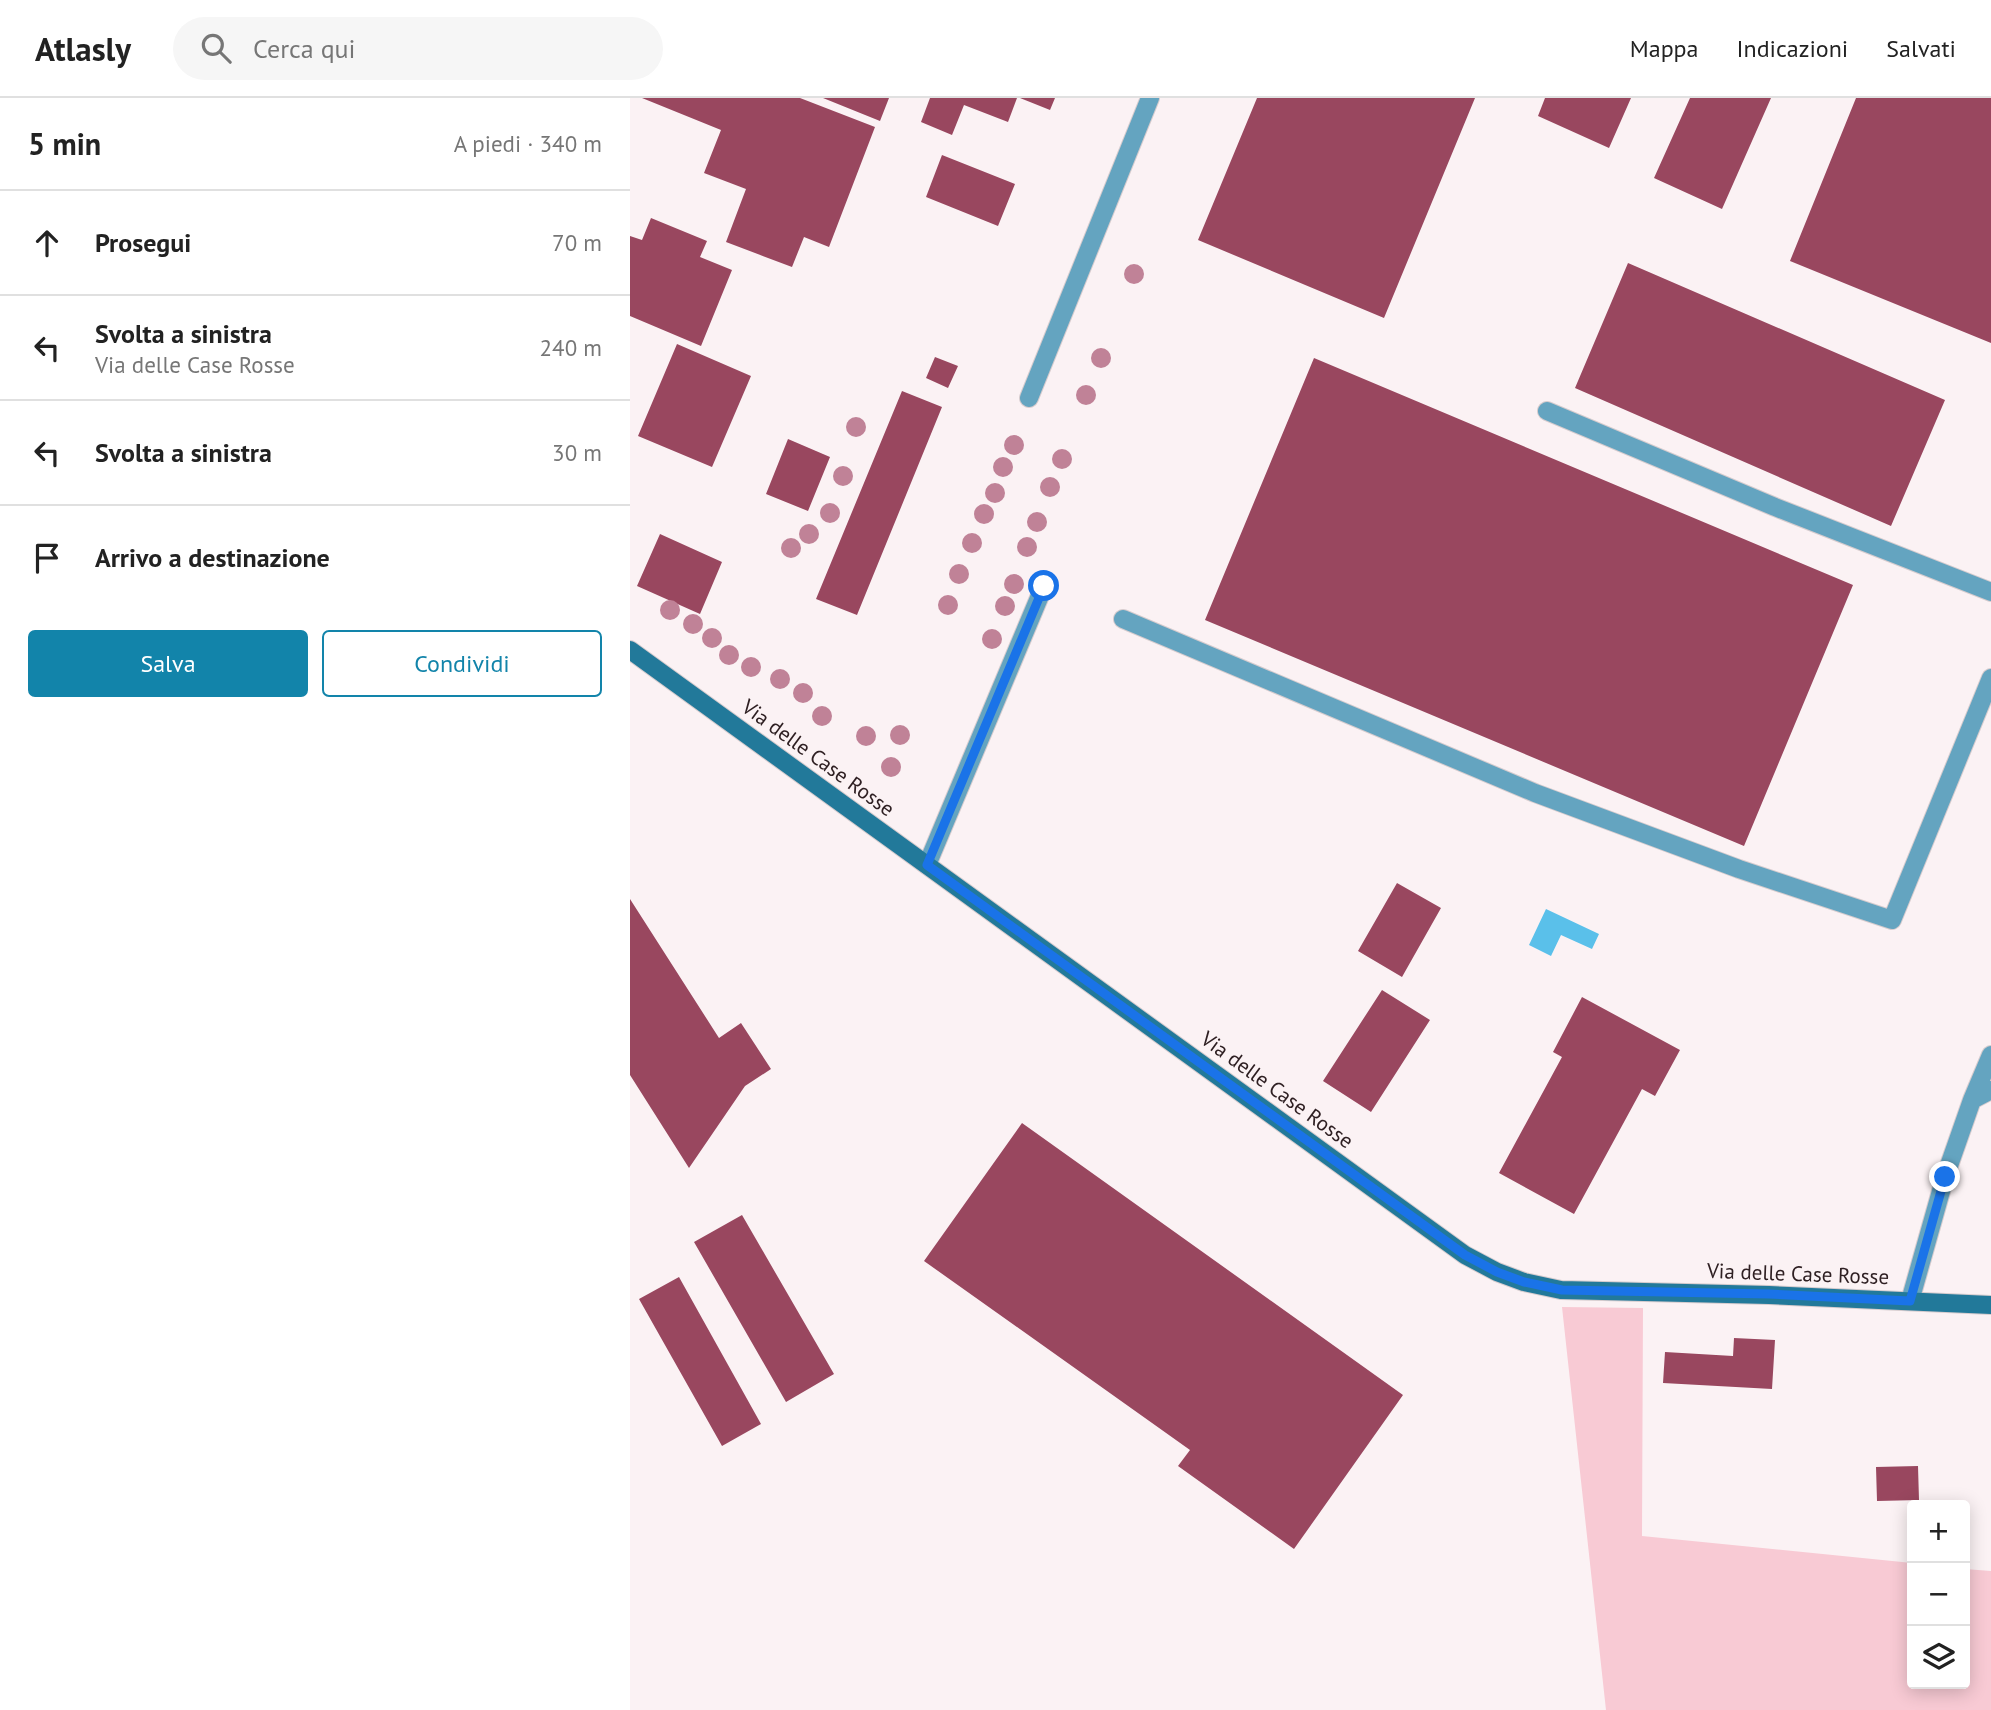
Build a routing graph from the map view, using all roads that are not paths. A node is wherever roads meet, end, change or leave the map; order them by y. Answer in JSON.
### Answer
{"nodes":[{"id":1,"x":1150,"y":98,"type":"edge"},
{"id":2,"x":1029,"y":398,"type":"dead end"},
{"id":3,"x":1547,"y":411,"type":"dead end"},
{"id":4,"x":1044,"y":586,"type":"dead end"},
{"id":5,"x":1991,"y":592,"type":"edge"},
{"id":6,"x":1123,"y":619,"type":"dead end"},
{"id":7,"x":630,"y":650,"type":"edge"},
{"id":8,"x":1991,"y":678,"type":"edge"},
{"id":9,"x":927,"y":865,"type":"junction"},
{"id":10,"x":1991,"y":1055,"type":"edge"},
{"id":11,"x":1991,"y":1090,"type":"edge"},
{"id":12,"x":1972,"y":1100,"type":"junction"},
{"id":13,"x":1910,"y":1301,"type":"junction"},
{"id":14,"x":1991,"y":1305,"type":"edge"}],
"edges":[{"from":1,"to":2,"type":"lane"},
{"from":3,"to":5,"type":"lane"},
{"from":4,"to":9,"type":"lane"},
{"from":6,"to":8,"type":"lane"},
{"from":7,"to":9,"type":"street","name":"Via delle Case Rosse"},
{"from":9,"to":13,"type":"street","name":"Via delle Case Rosse"},
{"from":10,"to":12,"type":"lane"},
{"from":11,"to":12,"type":"lane"},
{"from":12,"to":13,"type":"lane"},
{"from":13,"to":14,"type":"street","name":"Via delle Case Rosse"}]}
